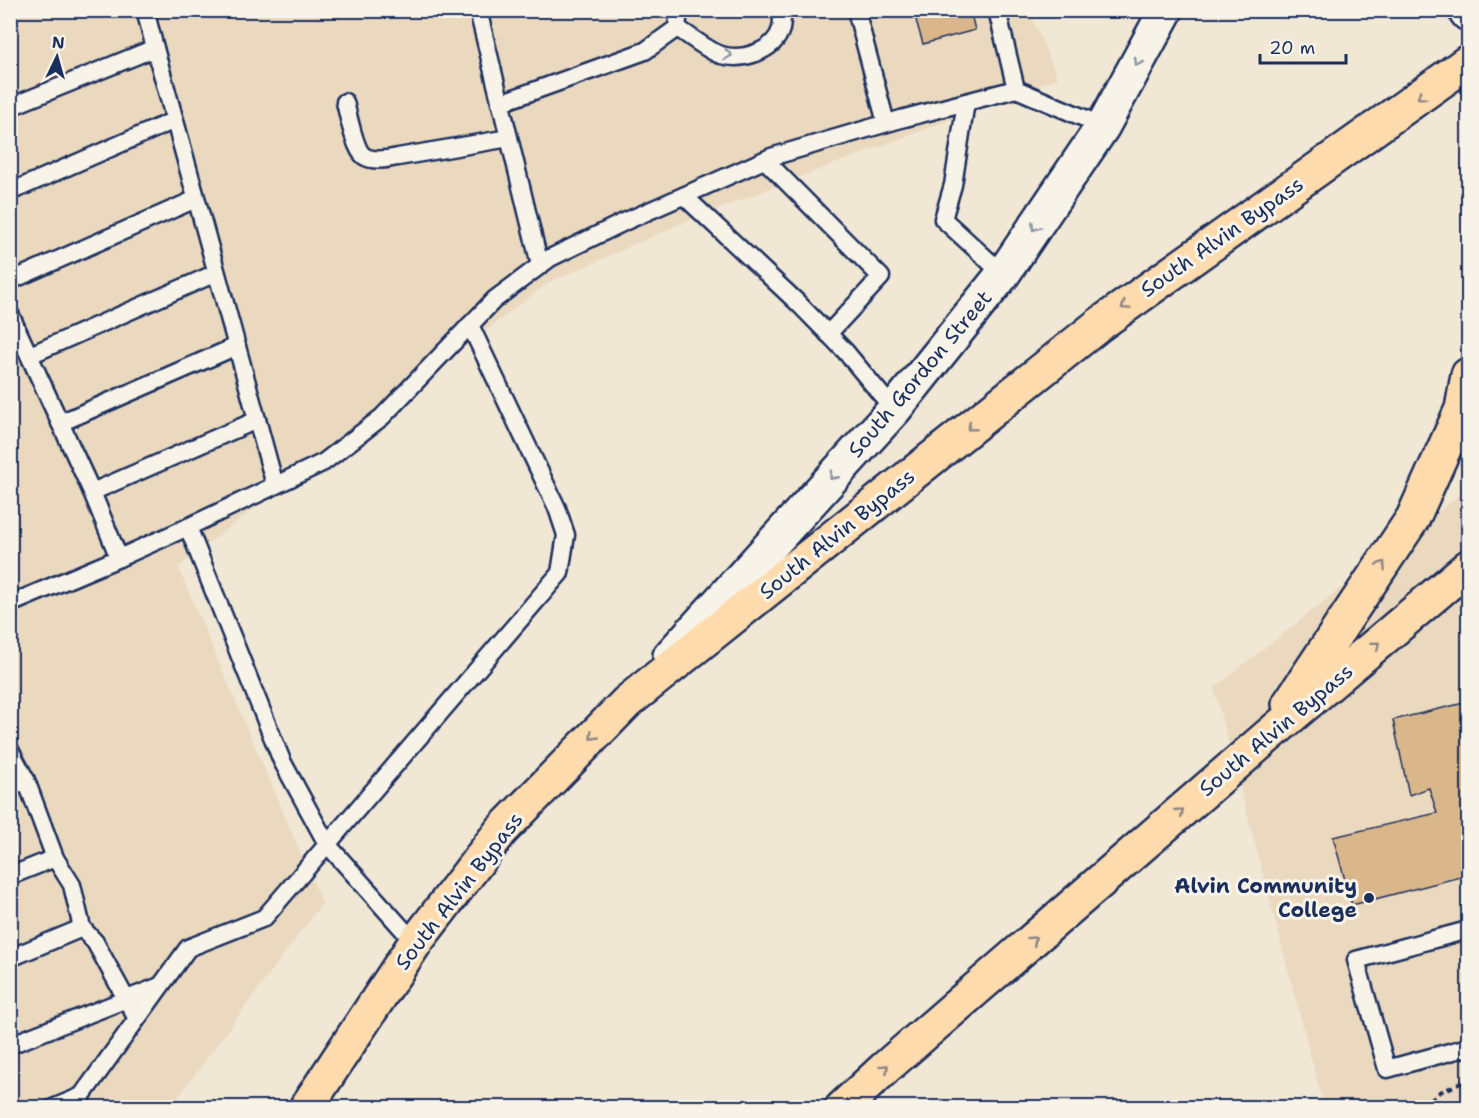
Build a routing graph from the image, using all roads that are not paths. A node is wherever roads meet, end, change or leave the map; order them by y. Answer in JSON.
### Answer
{"nodes":[{"id":1,"x":145,"y":10,"type":"edge"},
{"id":2,"x":478,"y":10,"type":"edge"},
{"id":3,"x":679,"y":10,"type":"edge"},
{"id":4,"x":783,"y":10,"type":"edge"},
{"id":5,"x":856,"y":10,"type":"edge"},
{"id":6,"x":997,"y":10,"type":"edge"},
{"id":7,"x":1166,"y":10,"type":"edge"},
{"id":8,"x":1465,"y":10,"type":"edge"},
{"id":9,"x":1468,"y":14,"type":"edge"},
{"id":10,"x":677,"y":28,"type":"junction"},
{"id":11,"x":155,"y":48,"type":"junction"},
{"id":12,"x":1468,"y":63,"type":"edge"},
{"id":13,"x":1016,"y":89,"type":"junction"},
{"id":14,"x":345,"y":102,"type":"dead end"},
{"id":15,"x":966,"y":102,"type":"junction"},
{"id":16,"x":500,"y":103,"type":"junction"},
{"id":17,"x":10,"y":107,"type":"edge"},
{"id":18,"x":175,"y":120,"type":"junction"},
{"id":19,"x":886,"y":123,"type":"junction"},
{"id":20,"x":1103,"y":126,"type":"junction"},
{"id":21,"x":509,"y":138,"type":"junction"},
{"id":22,"x":765,"y":160,"type":"junction"},
{"id":23,"x":10,"y":192,"type":"edge"},
{"id":24,"x":684,"y":196,"type":"junction"},
{"id":25,"x":196,"y":199,"type":"junction"},
{"id":26,"x":540,"y":265,"type":"junction"},
{"id":27,"x":216,"y":273,"type":"junction"},
{"id":28,"x":1003,"y":274,"type":"junction"},
{"id":29,"x":10,"y":281,"type":"edge"},
{"id":30,"x":10,"y":314,"type":"edge"},
{"id":31,"x":470,"y":325,"type":"junction"},
{"id":32,"x":828,"y":334,"type":"junction"},
{"id":33,"x":237,"y":346,"type":"junction"},
{"id":34,"x":30,"y":356,"type":"junction"},
{"id":35,"x":1468,"y":375,"type":"edge"},
{"id":36,"x":894,"y":410,"type":"junction"},
{"id":37,"x":257,"y":420,"type":"junction"},
{"id":38,"x":60,"y":423,"type":"junction"},
{"id":39,"x":274,"y":485,"type":"junction"},
{"id":40,"x":92,"y":492,"type":"junction"},
{"id":41,"x":188,"y":527,"type":"junction"},
{"id":42,"x":119,"y":558,"type":"junction"},
{"id":43,"x":1468,"y":567,"type":"edge"},
{"id":44,"x":10,"y":604,"type":"edge"},
{"id":45,"x":627,"y":702,"type":"junction"},
{"id":46,"x":1268,"y":736,"type":"junction"},
{"id":47,"x":10,"y":750,"type":"edge"},
{"id":48,"x":18,"y":784,"type":"edge"},
{"id":49,"x":327,"y":844,"type":"junction"},
{"id":50,"x":55,"y":858,"type":"junction"},
{"id":51,"x":10,"y":876,"type":"edge"},
{"id":52,"x":82,"y":928,"type":"junction"},
{"id":53,"x":1468,"y":930,"type":"edge"},
{"id":54,"x":415,"y":943,"type":"junction"},
{"id":55,"x":10,"y":958,"type":"edge"},
{"id":56,"x":161,"y":986,"type":"junction"},
{"id":57,"x":126,"y":1000,"type":"junction"},
{"id":58,"x":136,"y":1019,"type":"junction"},
{"id":59,"x":10,"y":1045,"type":"edge"},
{"id":60,"x":1468,"y":1047,"type":"edge"},
{"id":61,"x":77,"y":1102,"type":"edge"},
{"id":62,"x":53,"y":1107,"type":"edge"},
{"id":63,"x":306,"y":1107,"type":"edge"},
{"id":64,"x":842,"y":1107,"type":"edge"}],
"edges":[{"from":1,"to":11,"type":"lane"},
{"from":2,"to":16,"type":"lane"},
{"from":3,"to":10,"type":"lane"},
{"from":10,"to":4,"type":"lane","one_way":true},
{"from":5,"to":19,"type":"lane"},
{"from":6,"to":13,"type":"lane"},
{"from":7,"to":20,"type":"main road","name":"South Gordon Street","one_way":true},
{"from":8,"to":9,"type":"main road"},
{"from":10,"to":16,"type":"lane"},
{"from":11,"to":17,"type":"lane"},
{"from":11,"to":18,"type":"lane"},
{"from":12,"to":45,"type":"main road","name":"South Alvin Bypass","one_way":true},
{"from":13,"to":15,"type":"lane"},
{"from":13,"to":20,"type":"lane"},
{"from":14,"to":21,"type":"lane"},
{"from":15,"to":19,"type":"lane"},
{"from":15,"to":28,"type":"lane"},
{"from":16,"to":21,"type":"lane"},
{"from":18,"to":23,"type":"lane"},
{"from":18,"to":25,"type":"lane"},
{"from":19,"to":22,"type":"lane"},
{"from":20,"to":28,"type":"main road","name":"South Gordon Street","one_way":true},
{"from":21,"to":26,"type":"lane"},
{"from":22,"to":24,"type":"lane"},
{"from":22,"to":32,"type":"lane"},
{"from":24,"to":26,"type":"lane"},
{"from":24,"to":32,"type":"lane"},
{"from":25,"to":27,"type":"lane"},
{"from":25,"to":29,"type":"lane"},
{"from":26,"to":31,"type":"lane"},
{"from":27,"to":33,"type":"lane"},
{"from":27,"to":34,"type":"lane"},
{"from":28,"to":36,"type":"main road","name":"South Gordon Street"},
{"from":30,"to":34,"type":"lane"},
{"from":31,"to":39,"type":"lane"},
{"from":31,"to":49,"type":"lane"},
{"from":32,"to":36,"type":"lane"},
{"from":33,"to":37,"type":"lane"},
{"from":33,"to":38,"type":"lane"},
{"from":34,"to":38,"type":"lane"},
{"from":46,"to":35,"type":"main road","one_way":true},
{"from":36,"to":45,"type":"main road","name":"South Gordon Street","one_way":true},
{"from":37,"to":39,"type":"lane"},
{"from":37,"to":40,"type":"lane"},
{"from":38,"to":40,"type":"lane"},
{"from":39,"to":41,"type":"lane"},
{"from":40,"to":42,"type":"lane"},
{"from":41,"to":42,"type":"lane"},
{"from":41,"to":49,"type":"lane"},
{"from":42,"to":44,"type":"lane"},
{"from":46,"to":43,"type":"main road","name":"South Alvin Bypass","one_way":true},
{"from":45,"to":54,"type":"main road","name":"South Alvin Bypass","one_way":true},
{"from":64,"to":46,"type":"main road","name":"South Alvin Bypass","one_way":true},
{"from":47,"to":48,"type":"lane"},
{"from":48,"to":50,"type":"lane"},
{"from":49,"to":54,"type":"lane"},
{"from":49,"to":56,"type":"lane"},
{"from":50,"to":51,"type":"lane"},
{"from":50,"to":52,"type":"lane"},
{"from":52,"to":55,"type":"lane"},
{"from":52,"to":57,"type":"lane"},
{"from":53,"to":60,"type":"lane"},
{"from":54,"to":63,"type":"main road","name":"South Alvin Bypass"},
{"from":56,"to":57,"type":"lane"},
{"from":56,"to":58,"type":"lane"},
{"from":57,"to":58,"type":"lane"},
{"from":57,"to":59,"type":"lane"},
{"from":58,"to":61,"type":"lane"},
{"from":61,"to":62,"type":"lane"}]}
